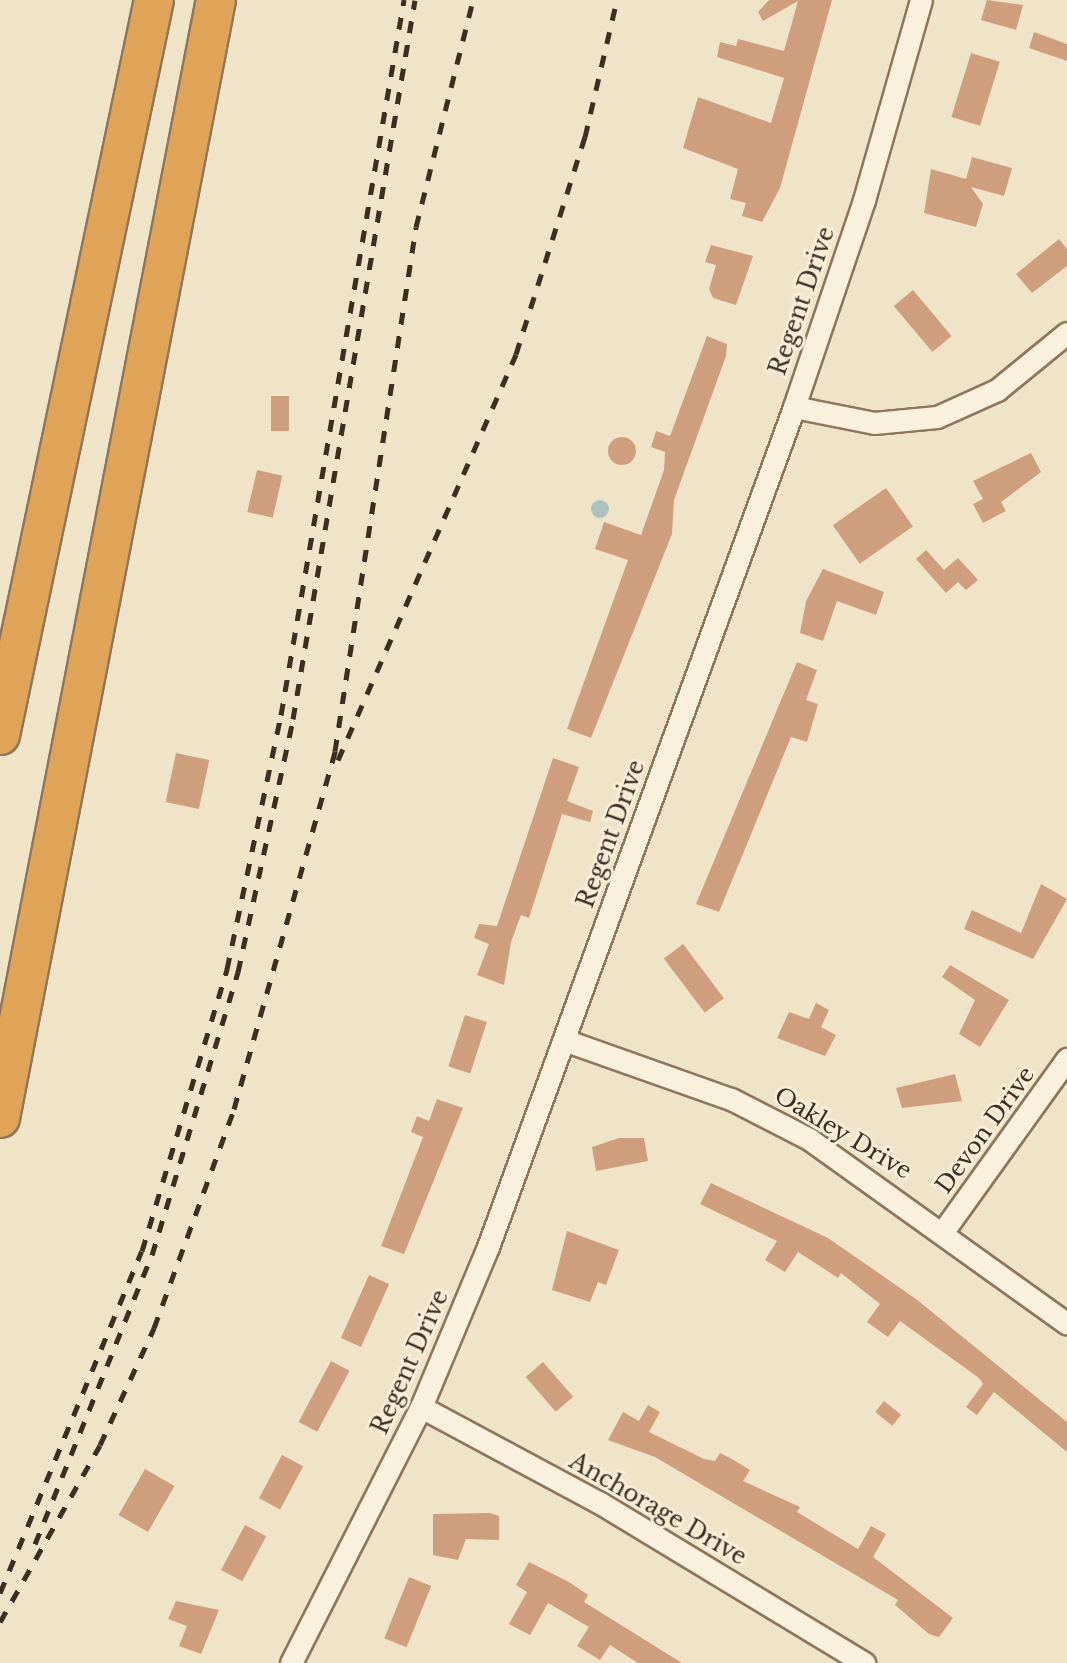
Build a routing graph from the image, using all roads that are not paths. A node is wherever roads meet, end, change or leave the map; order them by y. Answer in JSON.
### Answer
{"nodes":[{"id":1,"x":154,"y":0,"type":"edge"},
{"id":2,"x":216,"y":0,"type":"edge"},
{"id":3,"x":921,"y":0,"type":"edge"},
{"id":4,"x":1067,"y":333,"type":"edge"},
{"id":5,"x":794,"y":407,"type":"junction"},
{"id":6,"x":0,"y":735,"type":"edge"},
{"id":7,"x":564,"y":1040,"type":"junction"},
{"id":8,"x":1067,"y":1059,"type":"edge"},
{"id":9,"x":0,"y":1118,"type":"edge"},
{"id":10,"x":944,"y":1230,"type":"junction"},
{"id":11,"x":1067,"y":1324,"type":"edge"},
{"id":12,"x":421,"y":1407,"type":"junction"},
{"id":13,"x":291,"y":1663,"type":"edge"},
{"id":14,"x":864,"y":1663,"type":"edge"}],
"edges":[{"from":1,"to":6,"type":"highway"},
{"from":2,"to":9,"type":"highway"},
{"from":3,"to":5,"type":"street","name":"Regent Drive"},
{"from":4,"to":5,"type":"street"},
{"from":5,"to":7,"type":"street","name":"Regent Drive"},
{"from":7,"to":10,"type":"street","name":"Oakley Drive"},
{"from":7,"to":12,"type":"street","name":"Regent Drive"},
{"from":8,"to":10,"type":"street","name":"Devon Drive"},
{"from":10,"to":11,"type":"street","name":"Oakley Drive"},
{"from":12,"to":13,"type":"street","name":"Regent Drive"},
{"from":12,"to":14,"type":"street","name":"Anchorage Drive"}]}
